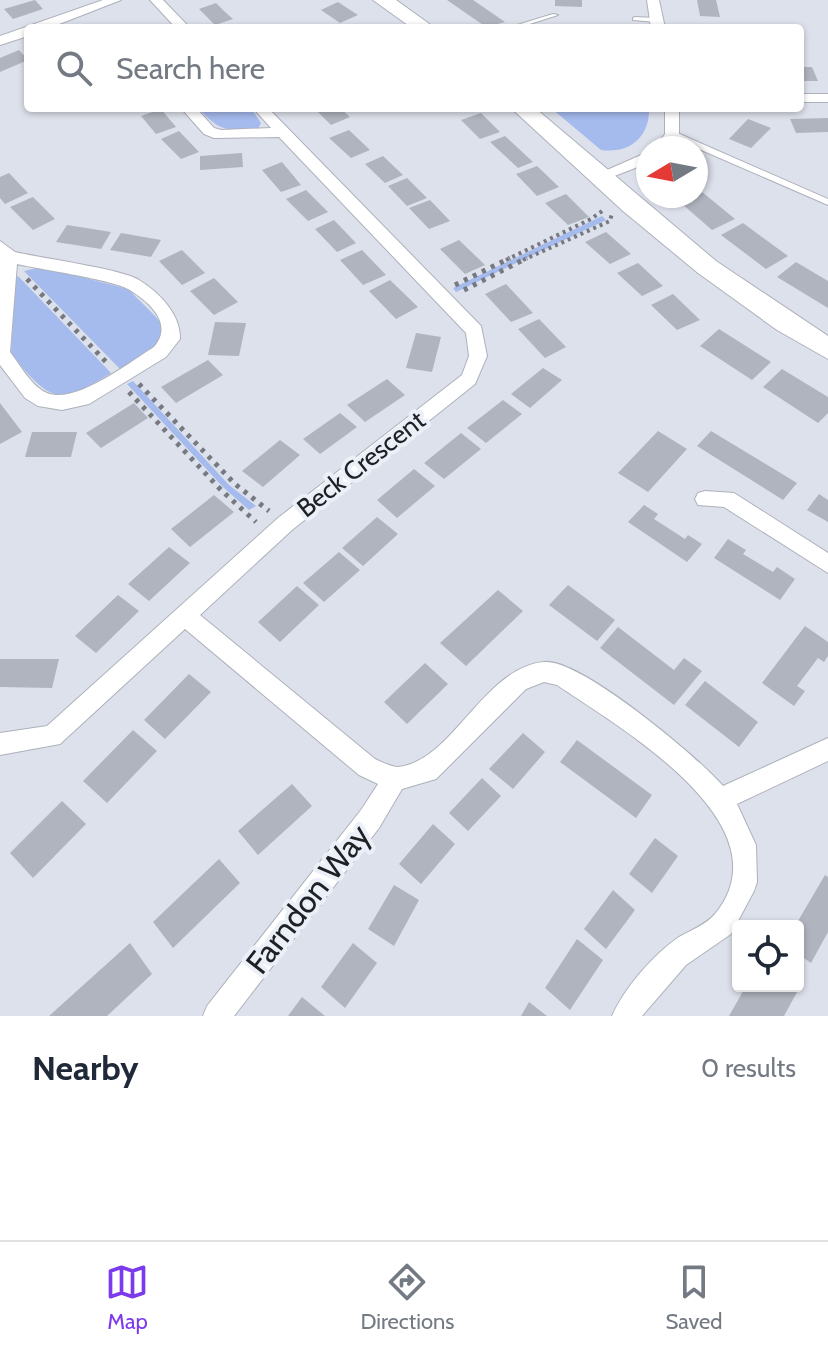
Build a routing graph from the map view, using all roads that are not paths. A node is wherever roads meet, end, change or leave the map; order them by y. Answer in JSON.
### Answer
{"nodes":[{"id":1,"x":115,"y":0,"type":"edge"},
{"id":2,"x":156,"y":0,"type":"edge"},
{"id":3,"x":383,"y":0,"type":"edge"},
{"id":4,"x":653,"y":0,"type":"edge"},
{"id":5,"x":555,"y":15,"type":"dead end"},
{"id":6,"x":635,"y":19,"type":"dead end"},
{"id":7,"x":47,"y":24,"type":"edge"},
{"id":8,"x":179,"y":24,"type":"edge"},
{"id":9,"x":419,"y":24,"type":"edge"},
{"id":10,"x":524,"y":24,"type":"edge"},
{"id":11,"x":657,"y":24,"type":"edge"},
{"id":12,"x":24,"y":32,"type":"edge"},
{"id":13,"x":0,"y":41,"type":"edge"},
{"id":14,"x":804,"y":98,"type":"edge"},
{"id":15,"x":828,"y":98,"type":"edge"},
{"id":16,"x":192,"y":112,"type":"edge"},
{"id":17,"x":264,"y":112,"type":"edge"},
{"id":18,"x":526,"y":112,"type":"edge"},
{"id":19,"x":672,"y":112,"type":"edge"},
{"id":20,"x":282,"y":132,"type":"junction"},
{"id":21,"x":672,"y":134,"type":"joint"},
{"id":22,"x":636,"y":162,"type":"edge"},
{"id":23,"x":599,"y":177,"type":"junction"},
{"id":24,"x":828,"y":202,"type":"edge"},
{"id":25,"x":7,"y":255,"type":"edge"},
{"id":26,"x":828,"y":349,"type":"edge"},
{"id":27,"x":705,"y":499,"type":"dead end"},
{"id":28,"x":828,"y":564,"type":"edge"},
{"id":29,"x":185,"y":616,"type":"junction"},
{"id":30,"x":0,"y":744,"type":"edge"},
{"id":31,"x":828,"y":749,"type":"edge"},
{"id":32,"x":395,"y":779,"type":"junction"},
{"id":33,"x":721,"y":799,"type":"junction"},
{"id":34,"x":217,"y":1016,"type":"edge"},
{"id":35,"x":626,"y":1016,"type":"edge"}],
"edges":[{"from":1,"to":7,"type":"street"},
{"from":2,"to":8,"type":"street"},
{"from":3,"to":9,"type":"street"},
{"from":4,"to":11,"type":"street"},
{"from":5,"to":10,"type":"lane"},
{"from":6,"to":11,"type":"lane"},
{"from":12,"to":13,"type":"street"},
{"from":14,"to":15,"type":"street"},
{"from":16,"to":20,"type":"street"},
{"from":17,"to":20,"type":"street","name":"Beck Crescent"},
{"from":18,"to":23,"type":"street"},
{"from":19,"to":21,"type":"street"},
{"from":20,"to":29,"type":"street","name":"Beck Crescent"},
{"from":21,"to":24,"type":"lane"},
{"from":22,"to":23,"type":"street"},
{"from":23,"to":26,"type":"street"},
{"from":25,"to":25,"type":"street"},
{"from":27,"to":28,"type":"street"},
{"from":29,"to":30,"type":"street","name":"Beck Crescent"},
{"from":29,"to":32,"type":"street"},
{"from":31,"to":33,"type":"street"},
{"from":32,"to":33,"type":"street"},
{"from":32,"to":34,"type":"street","name":"Farndon Way"},
{"from":33,"to":35,"type":"street"}]}
